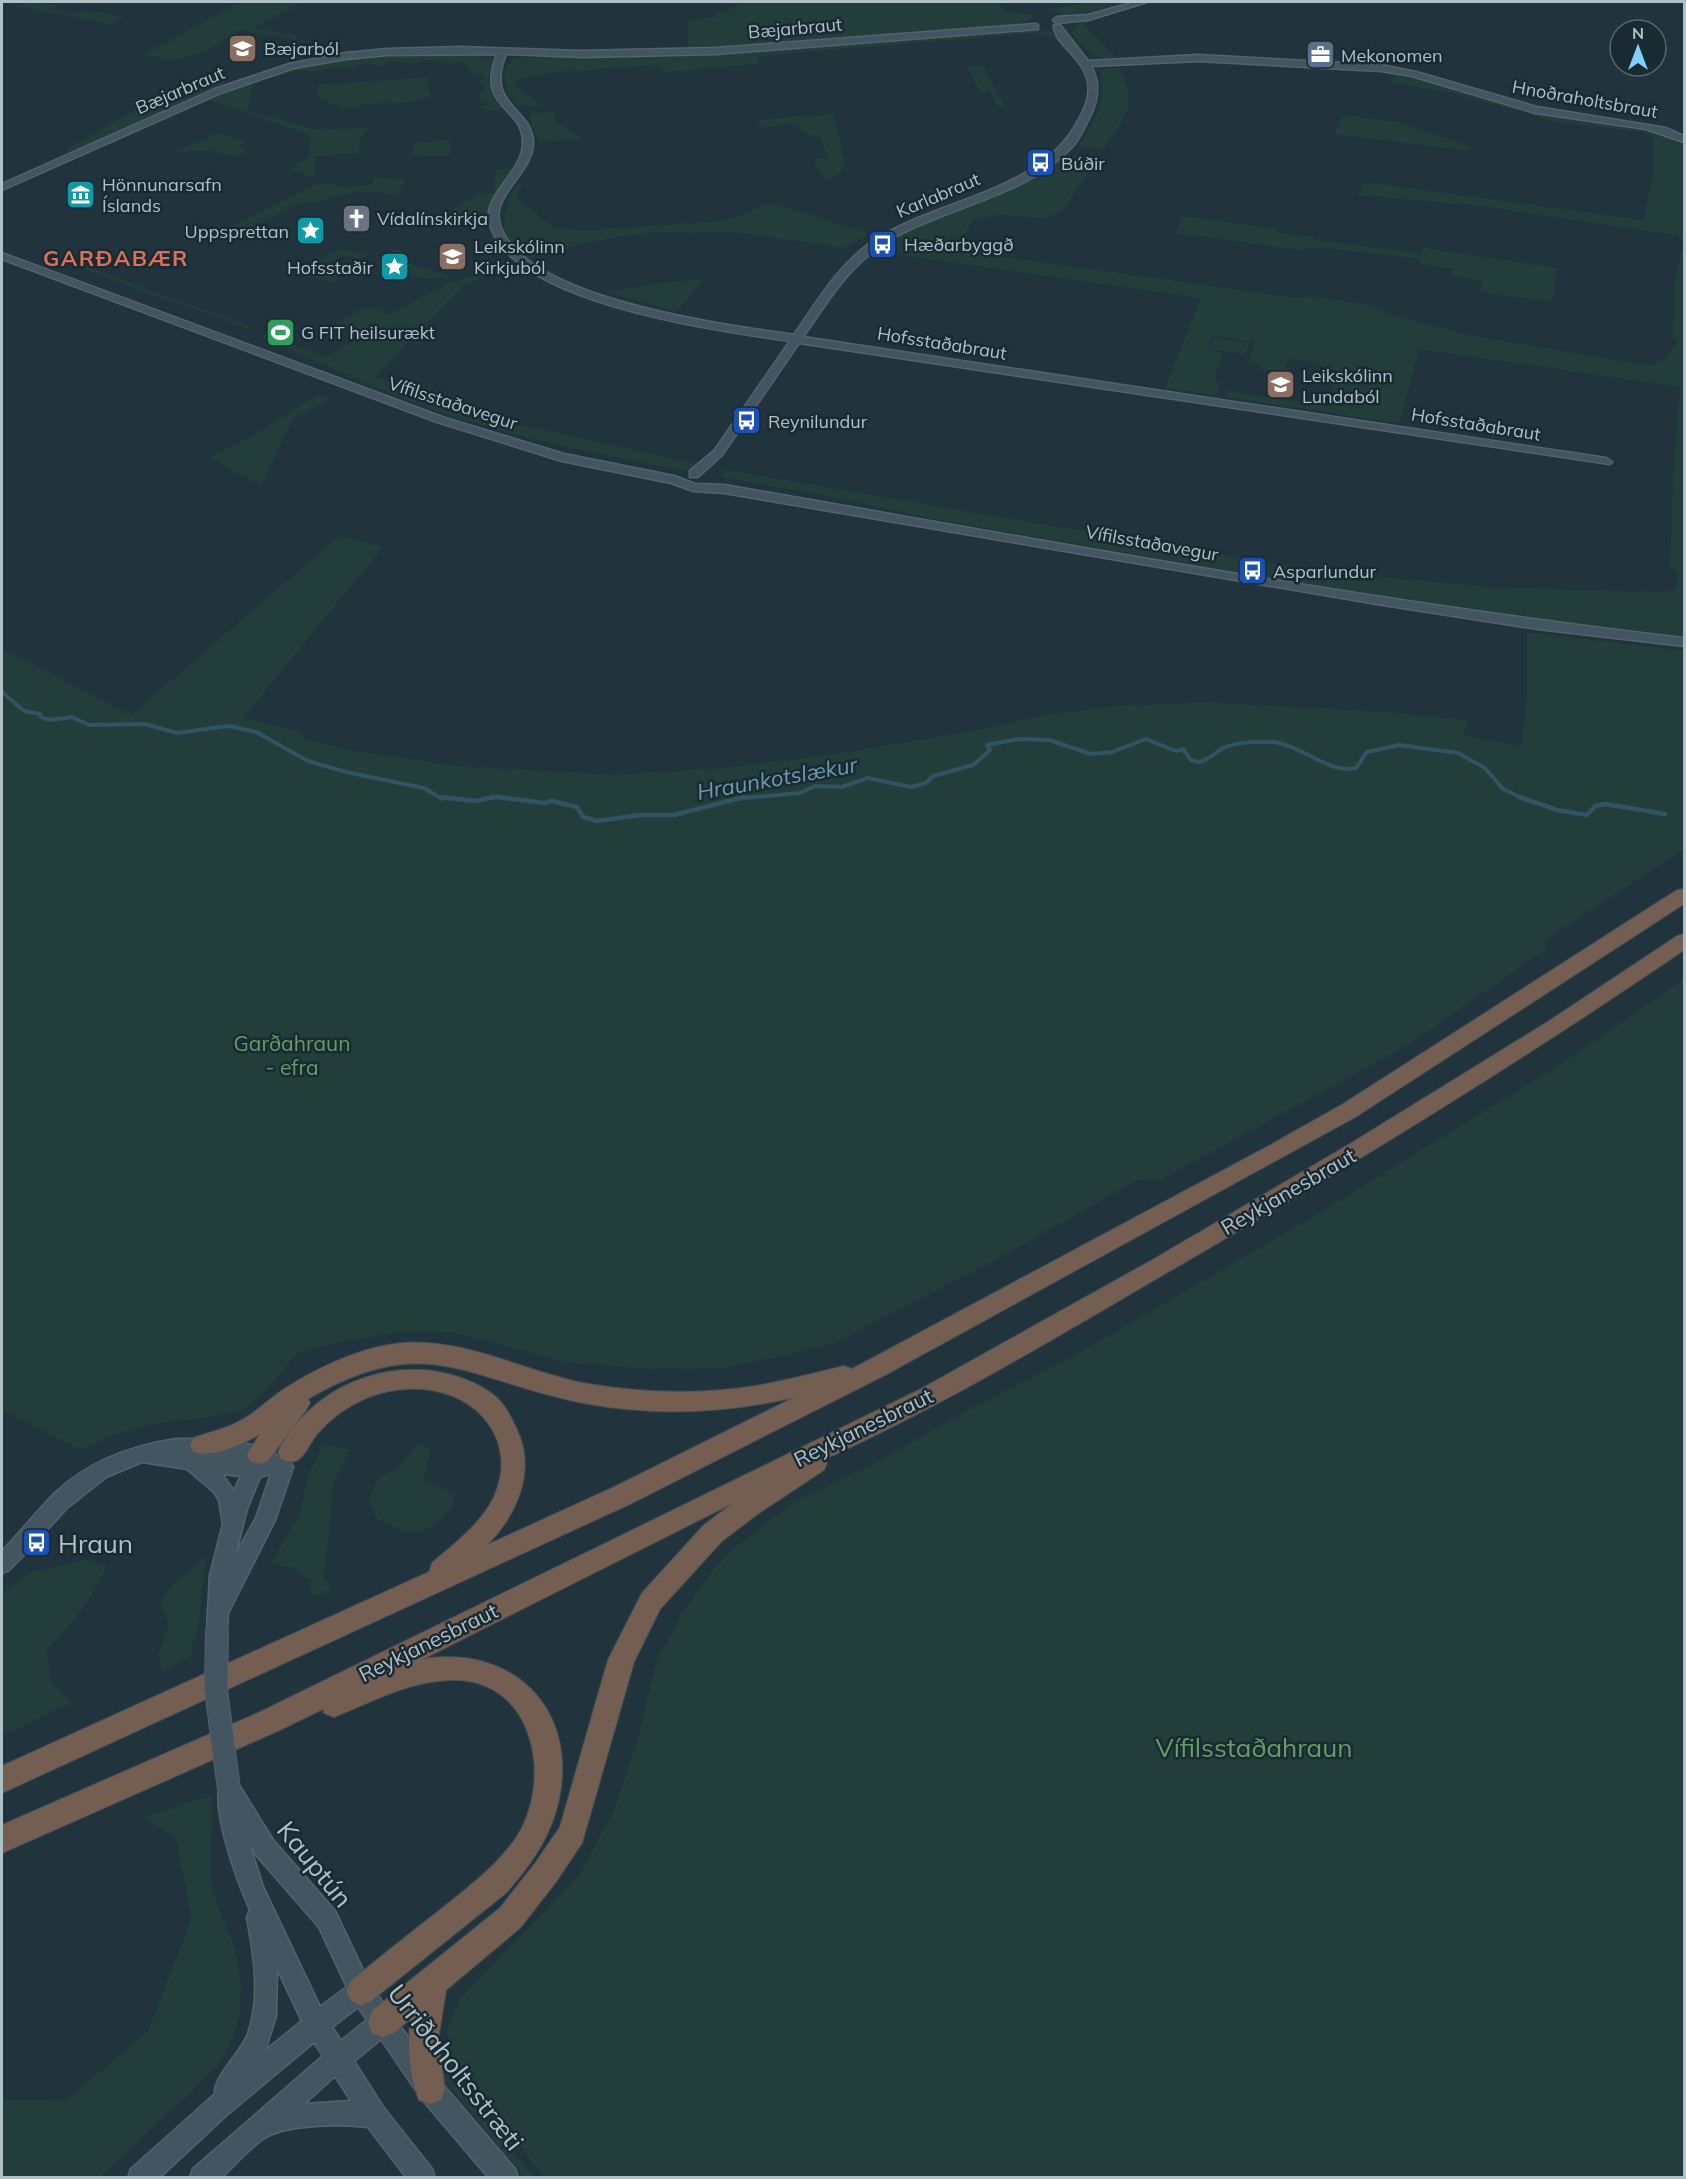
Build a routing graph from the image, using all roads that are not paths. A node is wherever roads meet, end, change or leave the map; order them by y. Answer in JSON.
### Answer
{"nodes":[{"id":1,"x":1143,"y":2,"type":"edge"},
{"id":2,"x":1033,"y":25,"type":"junction"},
{"id":3,"x":1059,"y":27,"type":"junction"},
{"id":4,"x":503,"y":52,"type":"junction"},
{"id":5,"x":1087,"y":64,"type":"junction"},
{"id":6,"x":1684,"y":139,"type":"edge"},
{"id":7,"x":2,"y":187,"type":"edge"},
{"id":8,"x":2,"y":249,"type":"edge"},
{"id":9,"x":2,"y":256,"type":"edge"},
{"id":10,"x":798,"y":339,"type":"junction"},
{"id":11,"x":368,"y":394,"type":"junction"},
{"id":12,"x":718,"y":453,"type":"junction"},
{"id":13,"x":1606,"y":462,"type":"dead end"},
{"id":14,"x":691,"y":478,"type":"junction"},
{"id":15,"x":707,"y":480,"type":"junction"},
{"id":16,"x":1684,"y":642,"type":"edge"},
{"id":17,"x":1683,"y":894,"type":"edge"},
{"id":18,"x":1684,"y":941,"type":"edge"},
{"id":19,"x":877,"y":1368,"type":"junction"},
{"id":20,"x":312,"y":1386,"type":"junction"},
{"id":21,"x":850,"y":1438,"type":"junction"},
{"id":22,"x":196,"y":1453,"type":"junction"},
{"id":23,"x":271,"y":1463,"type":"junction"},
{"id":24,"x":230,"y":1532,"type":"junction"},
{"id":25,"x":2,"y":1564,"type":"edge"},
{"id":26,"x":424,"y":1586,"type":"junction"},
{"id":27,"x":218,"y":1622,"type":"junction"},
{"id":28,"x":2,"y":1780,"type":"edge"},
{"id":29,"x":229,"y":1789,"type":"junction"},
{"id":30,"x":70,"y":1809,"type":"junction"},
{"id":31,"x":2,"y":1839,"type":"edge"},
{"id":32,"x":252,"y":1890,"type":"junction"},
{"id":33,"x":432,"y":1982,"type":"junction"},
{"id":34,"x":361,"y":1991,"type":"junction"},
{"id":35,"x":383,"y":2022,"type":"junction"},
{"id":36,"x":316,"y":2024,"type":"junction"},
{"id":37,"x":339,"y":2058,"type":"junction"},
{"id":38,"x":430,"y":2089,"type":"junction"},
{"id":39,"x":215,"y":2108,"type":"junction"},
{"id":40,"x":374,"y":2116,"type":"junction"},
{"id":41,"x":256,"y":2128,"type":"junction"},
{"id":42,"x":140,"y":2178,"type":"edge"},
{"id":43,"x":202,"y":2178,"type":"edge"},
{"id":44,"x":423,"y":2178,"type":"edge"},
{"id":45,"x":506,"y":2178,"type":"edge"}],
"edges":[{"from":1,"to":3,"type":"street","name":"Bæjarbraut"},
{"from":2,"to":3,"type":"street","name":"Bæjarbraut"},
{"from":2,"to":3,"type":"street","name":"Bæjarbraut"},
{"from":2,"to":4,"type":"street","name":"Bæjarbraut"},
{"from":3,"to":5,"type":"street"},
{"from":4,"to":7,"type":"street","name":"Bæjarbraut"},
{"from":4,"to":10,"type":"street","name":"Hofsstaðabraut"},
{"from":5,"to":6,"type":"street","name":"Hnoðraholtsbraut"},
{"from":5,"to":10,"type":"street","name":"Karlabraut"},
{"from":8,"to":11,"type":"street","name":"Vífilsstaðavegur"},
{"from":9,"to":11,"type":"street","name":"Vífilsstaðavegur"},
{"from":10,"to":12,"type":"street","name":"Karlabraut"},
{"from":10,"to":13,"type":"street","name":"Hofsstaðabraut"},
{"from":11,"to":14,"type":"street","name":"Vífilsstaðavegur"},
{"from":12,"to":14,"type":"street","name":"Karlabraut"},
{"from":12,"to":15,"type":"street","name":"Karlabraut"},
{"from":14,"to":15,"type":"street","name":"Vífilsstaðavegur"},
{"from":15,"to":16,"type":"street","name":"Vífilsstaðavegur"},
{"from":17,"to":19,"type":"highway","name":"Reykjanesbraut"},
{"from":18,"to":21,"type":"highway","name":"Reykjanesbraut"},
{"from":19,"to":20,"type":"highway"},
{"from":19,"to":26,"type":"highway","name":"Reykjanesbraut"},
{"from":20,"to":22,"type":"highway"},
{"from":20,"to":23,"type":"highway"},
{"from":21,"to":30,"type":"highway","name":"Reykjanesbraut"},
{"from":21,"to":33,"type":"highway"},
{"from":22,"to":23,"type":"street"},
{"from":22,"to":24,"type":"street"},
{"from":22,"to":25,"type":"street"},
{"from":23,"to":24,"type":"street","name":"Kauptún"},
{"from":23,"to":26,"type":"highway"},
{"from":23,"to":27,"type":"street","name":"Kauptún"},
{"from":24,"to":27,"type":"street","name":"Kauptún"},
{"from":26,"to":28,"type":"highway","name":"Reykjanesbraut"},
{"from":27,"to":29,"type":"street","name":"Kauptún","bridge":true},
{"from":29,"to":32,"type":"street","name":"Kauptún"},
{"from":29,"to":34,"type":"street","name":"Kauptún"},
{"from":30,"to":31,"type":"highway","name":"Reykjanesbraut"},
{"from":30,"to":34,"type":"highway"},
{"from":32,"to":36,"type":"street","name":"Kauptún"},
{"from":32,"to":39,"type":"street"},
{"from":33,"to":35,"type":"highway"},
{"from":33,"to":38,"type":"highway"},
{"from":34,"to":35,"type":"street","name":"Urriðaholtsstræti"},
{"from":34,"to":36,"type":"street"},
{"from":35,"to":37,"type":"street"},
{"from":35,"to":38,"type":"street","name":"Urriðaholtsstræti"},
{"from":36,"to":37,"type":"street","name":"Kauptún"},
{"from":36,"to":39,"type":"street"},
{"from":37,"to":40,"type":"street"},
{"from":37,"to":41,"type":"street"},
{"from":38,"to":45,"type":"street","name":"Urriðaholtsstræti"},
{"from":39,"to":42,"type":"street"},
{"from":40,"to":41,"type":"street"},
{"from":40,"to":44,"type":"street"},
{"from":41,"to":43,"type":"street"}]}
